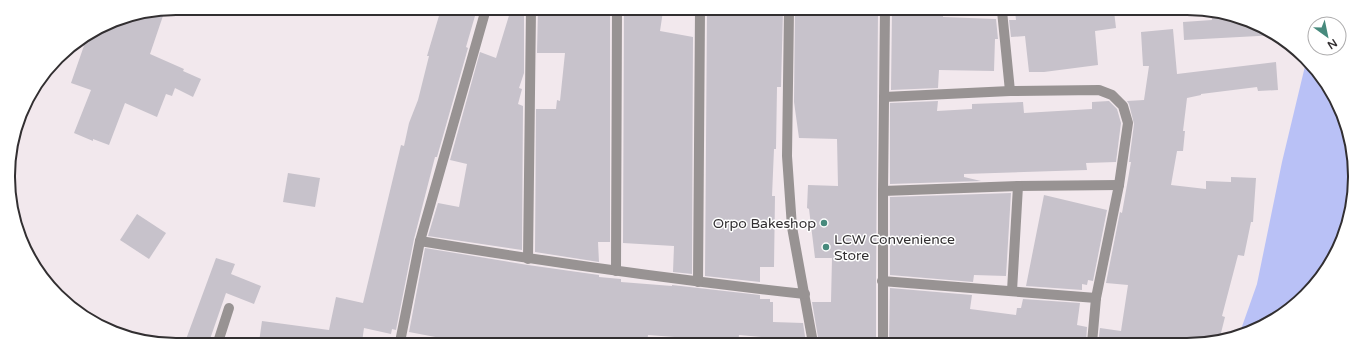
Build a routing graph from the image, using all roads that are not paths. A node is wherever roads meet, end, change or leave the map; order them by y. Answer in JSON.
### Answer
{"nodes":[{"id":1,"x":484,"y":15,"type":"edge"},
{"id":2,"x":531,"y":15,"type":"edge"},
{"id":3,"x":617,"y":15,"type":"edge"},
{"id":4,"x":700,"y":15,"type":"edge"},
{"id":5,"x":789,"y":15,"type":"edge"},
{"id":6,"x":886,"y":15,"type":"edge"},
{"id":7,"x":1002,"y":15,"type":"edge"},
{"id":8,"x":1010,"y":91,"type":"junction"},
{"id":9,"x":884,"y":97,"type":"junction"},
{"id":10,"x":1119,"y":184,"type":"junction"},
{"id":11,"x":1018,"y":186,"type":"junction"},
{"id":12,"x":883,"y":191,"type":"junction"},
{"id":13,"x":420,"y":241,"type":"junction"},
{"id":14,"x":528,"y":259,"type":"junction"},
{"id":15,"x":616,"y":271,"type":"junction"},
{"id":16,"x":882,"y":281,"type":"junction"},
{"id":17,"x":698,"y":282,"type":"junction"},
{"id":18,"x":1012,"y":291,"type":"junction"},
{"id":19,"x":805,"y":294,"type":"junction"},
{"id":20,"x":1096,"y":298,"type":"junction"},
{"id":21,"x":229,"y":308,"type":"dead end"},
{"id":22,"x":219,"y":338,"type":"edge"},
{"id":23,"x":401,"y":338,"type":"edge"},
{"id":24,"x":812,"y":338,"type":"edge"},
{"id":25,"x":883,"y":338,"type":"edge"},
{"id":26,"x":1092,"y":338,"type":"edge"}],
"edges":[{"from":1,"to":13,"type":"street"},
{"from":2,"to":14,"type":"street"},
{"from":3,"to":15,"type":"street"},
{"from":4,"to":17,"type":"street"},
{"from":5,"to":19,"type":"street"},
{"from":6,"to":9,"type":"street"},
{"from":7,"to":8,"type":"street"},
{"from":8,"to":9,"type":"street"},
{"from":8,"to":10,"type":"street"},
{"from":9,"to":12,"type":"street"},
{"from":10,"to":11,"type":"street"},
{"from":10,"to":20,"type":"street"},
{"from":11,"to":12,"type":"street"},
{"from":11,"to":18,"type":"street"},
{"from":12,"to":16,"type":"street"},
{"from":13,"to":14,"type":"street"},
{"from":13,"to":23,"type":"street"},
{"from":14,"to":15,"type":"street"},
{"from":15,"to":17,"type":"street"},
{"from":16,"to":18,"type":"street"},
{"from":16,"to":25,"type":"street"},
{"from":17,"to":19,"type":"street"},
{"from":18,"to":20,"type":"street"},
{"from":19,"to":24,"type":"street"},
{"from":20,"to":26,"type":"street"},
{"from":21,"to":22,"type":"street"}]}
